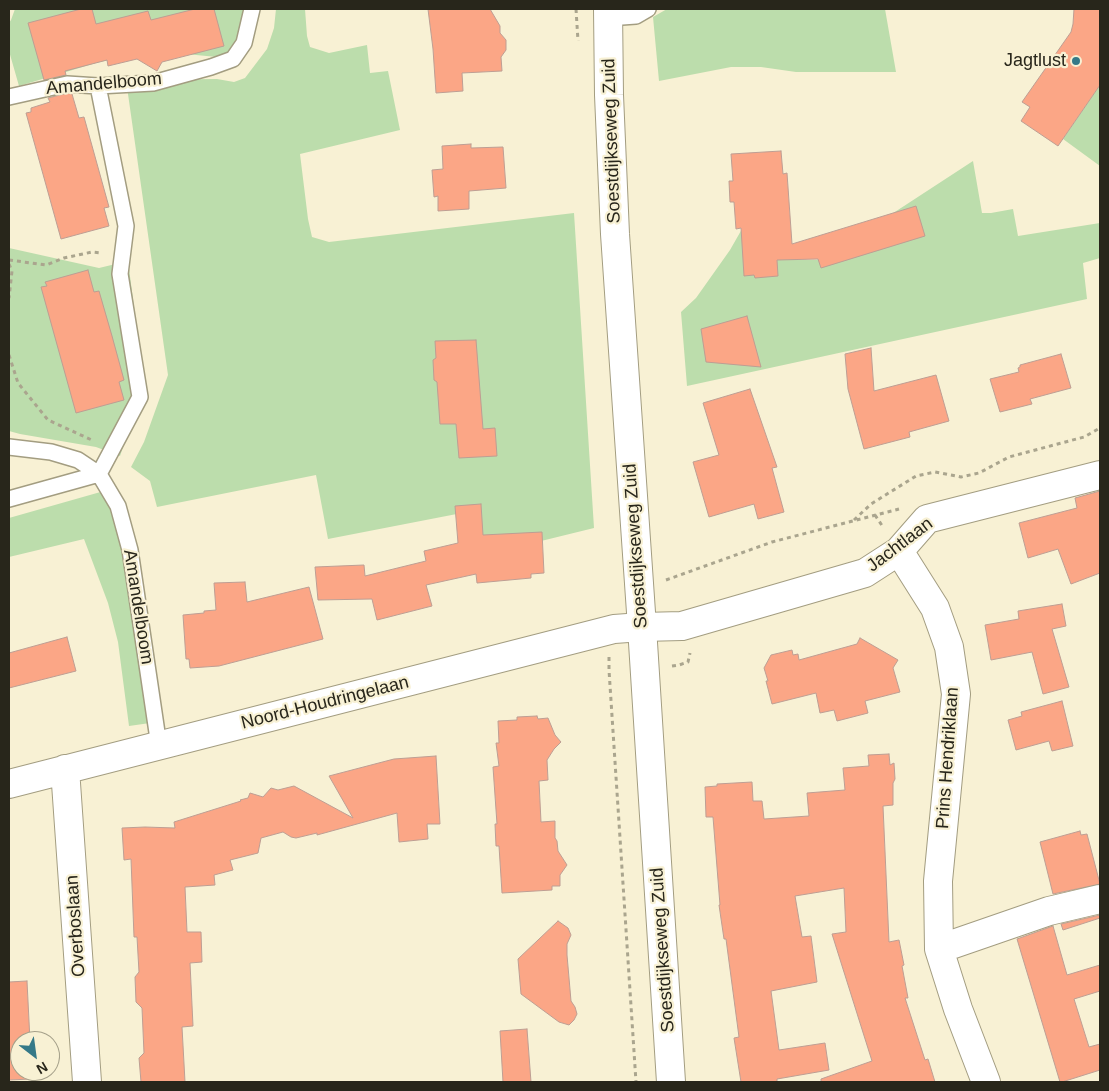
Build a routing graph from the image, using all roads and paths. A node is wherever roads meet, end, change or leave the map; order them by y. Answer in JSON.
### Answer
{"nodes":[{"id":1,"x":252,"y":9,"type":"edge"},
{"id":2,"x":648,"y":9,"type":"edge"},
{"id":3,"x":608,"y":13,"type":"edge"},
{"id":4,"x":98,"y":86,"type":"junction"},
{"id":5,"x":9,"y":97,"type":"edge"},
{"id":6,"x":122,"y":255,"type":"junction"},
{"id":7,"x":9,"y":260,"type":"edge"},
{"id":8,"x":9,"y":264,"type":"edge"},
{"id":9,"x":9,"y":298,"type":"edge"},
{"id":10,"x":9,"y":355,"type":"edge"},
{"id":11,"x":1100,"y":428,"type":"edge"},
{"id":12,"x":9,"y":447,"type":"edge"},
{"id":13,"x":113,"y":449,"type":"junction"},
{"id":14,"x":99,"y":474,"type":"junction"},
{"id":15,"x":1100,"y":475,"type":"edge"},
{"id":16,"x":9,"y":499,"type":"edge"},
{"id":17,"x":907,"y":506,"type":"dead end"},
{"id":18,"x":853,"y":520,"type":"junction"},
{"id":19,"x":899,"y":551,"type":"junction"},
{"id":20,"x":665,"y":580,"type":"dead end"},
{"id":21,"x":642,"y":627,"type":"junction"},
{"id":22,"x":609,"y":670,"type":"dead end"},
{"id":23,"x":159,"y":746,"type":"junction"},
{"id":24,"x":66,"y":770,"type":"junction"},
{"id":25,"x":9,"y":784,"type":"edge"},
{"id":26,"x":1100,"y":899,"type":"edge"},
{"id":27,"x":939,"y":949,"type":"junction"},
{"id":28,"x":87,"y":1082,"type":"edge"},
{"id":29,"x":636,"y":1082,"type":"edge"},
{"id":30,"x":671,"y":1082,"type":"edge"},
{"id":31,"x":986,"y":1082,"type":"edge"}],
"edges":[{"from":1,"to":4,"type":"lane","name":"Amandelboom"},
{"from":2,"to":3,"type":"lane"},
{"from":3,"to":21,"type":"street","name":"Soestdijkseweg Zuid"},
{"from":4,"to":5,"type":"lane","name":"Amandelboom"},
{"from":4,"to":6,"type":"lane"},
{"from":6,"to":7,"type":"path"},
{"from":6,"to":13,"type":"lane"},
{"from":8,"to":9,"type":"path"},
{"from":10,"to":13,"type":"path"},
{"from":11,"to":18,"type":"path"},
{"from":12,"to":14,"type":"lane"},
{"from":13,"to":14,"type":"lane"},
{"from":14,"to":16,"type":"lane"},
{"from":14,"to":23,"type":"lane","name":"Amandelboom"},
{"from":15,"to":19,"type":"street","name":"Jachtlaan"},
{"from":17,"to":18,"type":"path"},
{"from":18,"to":20,"type":"path"},
{"from":19,"to":21,"type":"street","name":"Jachtlaan"},
{"from":19,"to":27,"type":"street","name":"Prins Hendriklaan"},
{"from":21,"to":23,"type":"street","name":"Noord-Houdringelaan"},
{"from":21,"to":30,"type":"street","name":"Soestdijkseweg Zuid"},
{"from":22,"to":29,"type":"path","name":"Soestdijkseweg Zuid"},
{"from":23,"to":24,"type":"street","name":"Noord-Houdringelaan"},
{"from":24,"to":25,"type":"street","name":"Noord-Houdringelaan"},
{"from":24,"to":28,"type":"street","name":"Overboslaan"},
{"from":26,"to":27,"type":"street"},
{"from":27,"to":31,"type":"street","name":"Prins Hendriklaan"}]}
